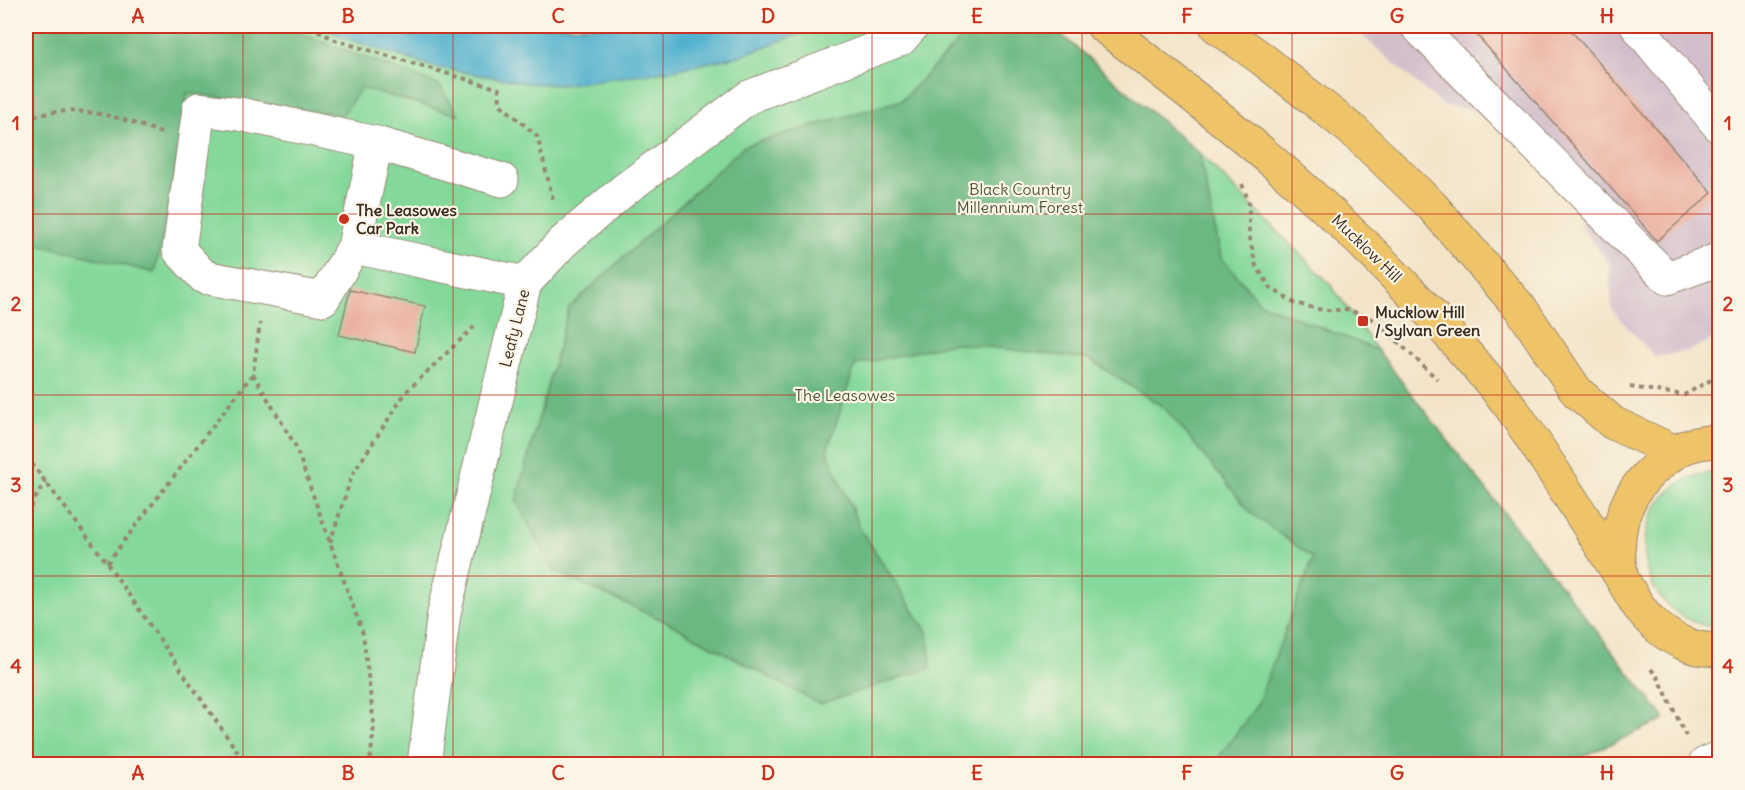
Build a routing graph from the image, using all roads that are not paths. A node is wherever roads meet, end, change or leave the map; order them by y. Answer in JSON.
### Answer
{"nodes":[{"id":1,"x":912,"y":26,"type":"edge"},
{"id":2,"x":1104,"y":26,"type":"edge"},
{"id":3,"x":1216,"y":26,"type":"edge"},
{"id":4,"x":1417,"y":26,"type":"edge"},
{"id":5,"x":1637,"y":26,"type":"edge"},
{"id":6,"x":1719,"y":126,"type":"edge"},
{"id":7,"x":376,"y":143,"type":"junction"},
{"id":8,"x":502,"y":180,"type":"dead end"},
{"id":9,"x":354,"y":247,"type":"junction"},
{"id":10,"x":1719,"y":259,"type":"edge"},
{"id":11,"x":525,"y":283,"type":"junction"},
{"id":12,"x":1719,"y":441,"type":"edge"},
{"id":13,"x":1675,"y":452,"type":"junction"},
{"id":14,"x":1622,"y":577,"type":"junction"},
{"id":15,"x":1716,"y":652,"type":"edge"},
{"id":16,"x":1719,"y":757,"type":"edge"},
{"id":17,"x":424,"y":765,"type":"edge"},
{"id":18,"x":1706,"y":765,"type":"edge"}],
"edges":[{"from":1,"to":11,"type":"street","name":"Leafy Lane"},
{"from":2,"to":14,"type":"highway","name":"Mucklow Hill"},
{"from":3,"to":13,"type":"highway"},
{"from":4,"to":10,"type":"street"},
{"from":5,"to":6,"type":"street"},
{"from":7,"to":8,"type":"street"},
{"from":7,"to":9,"type":"street"},
{"from":7,"to":9,"type":"street"},
{"from":9,"to":11,"type":"street"},
{"from":11,"to":17,"type":"street","name":"Leafy Lane"},
{"from":12,"to":13,"type":"highway","name":"Mucklow Hill"},
{"from":13,"to":14,"type":"highway","name":"Mucklow Hill"},
{"from":14,"to":15,"type":"highway","name":"Mucklow Hill"},
{"from":16,"to":18,"type":"street"}]}
